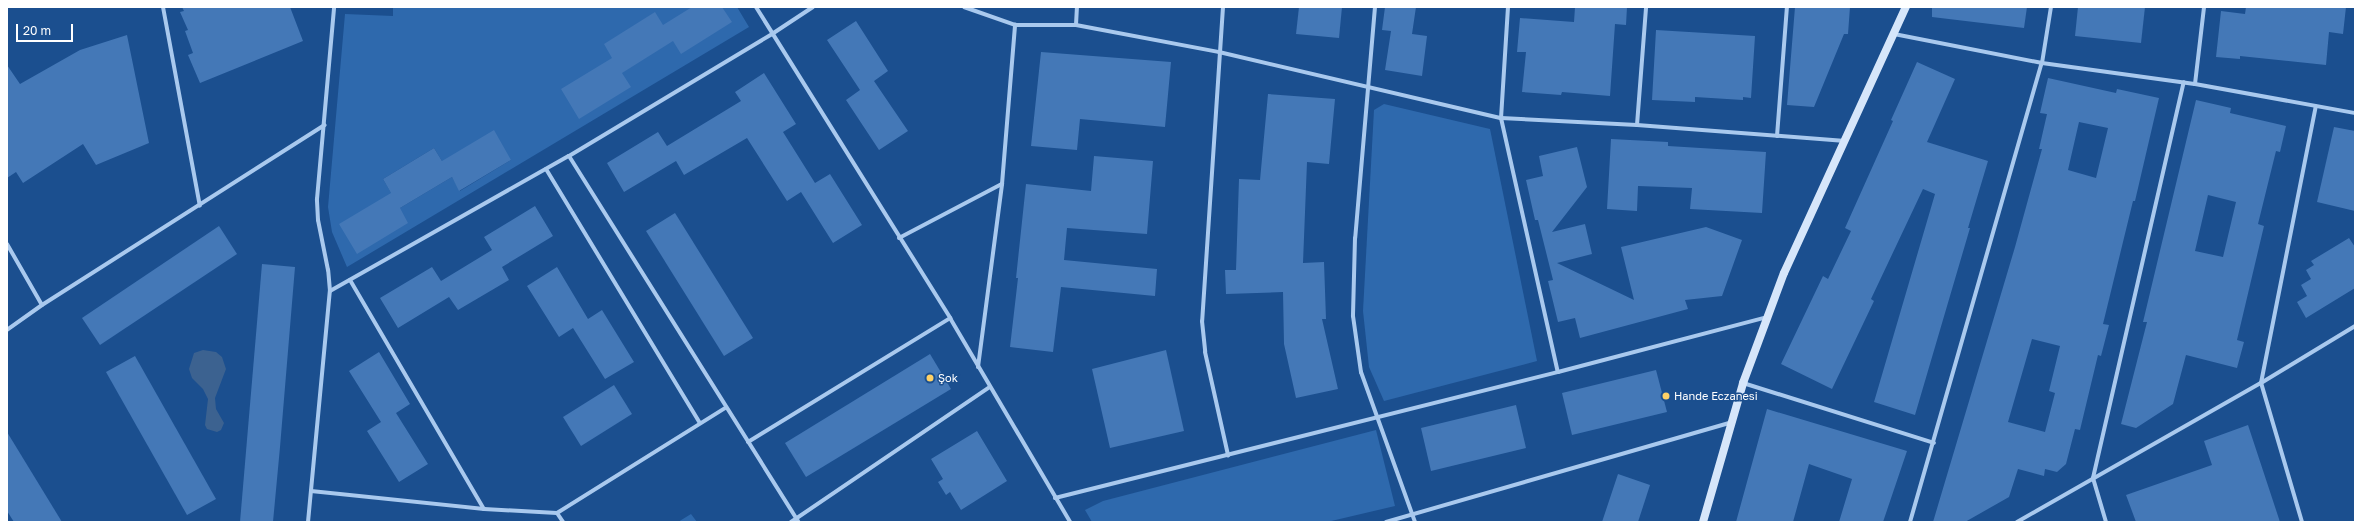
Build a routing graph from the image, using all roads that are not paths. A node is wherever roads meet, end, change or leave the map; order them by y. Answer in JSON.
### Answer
{"nodes":[{"id":1,"x":163,"y":7,"type":"edge"},
{"id":2,"x":334,"y":7,"type":"edge"},
{"id":3,"x":756,"y":7,"type":"edge"},
{"id":4,"x":813,"y":7,"type":"edge"},
{"id":5,"x":964,"y":7,"type":"edge"},
{"id":6,"x":1077,"y":7,"type":"edge"},
{"id":7,"x":1223,"y":7,"type":"edge"},
{"id":8,"x":1375,"y":7,"type":"edge"},
{"id":9,"x":1508,"y":7,"type":"edge"},
{"id":10,"x":1646,"y":7,"type":"edge"},
{"id":11,"x":1786,"y":7,"type":"edge"},
{"id":12,"x":1906,"y":7,"type":"edge"},
{"id":13,"x":2051,"y":7,"type":"edge"},
{"id":14,"x":2204,"y":7,"type":"edge"},
{"id":15,"x":1015,"y":25,"type":"junction"},
{"id":16,"x":1076,"y":25,"type":"junction"},
{"id":17,"x":772,"y":34,"type":"junction"},
{"id":18,"x":1894,"y":34,"type":"junction"},
{"id":19,"x":1218,"y":52,"type":"junction"},
{"id":20,"x":2042,"y":63,"type":"junction"},
{"id":21,"x":2184,"y":82,"type":"junction"},
{"id":22,"x":2195,"y":84,"type":"junction"},
{"id":23,"x":1368,"y":86,"type":"junction"},
{"id":24,"x":2316,"y":106,"type":"junction"},
{"id":25,"x":2355,"y":114,"type":"edge"},
{"id":26,"x":1501,"y":118,"type":"junction"},
{"id":27,"x":324,"y":125,"type":"junction"},
{"id":28,"x":1637,"y":125,"type":"junction"},
{"id":29,"x":1777,"y":136,"type":"junction"},
{"id":30,"x":1845,"y":141,"type":"junction"},
{"id":31,"x":569,"y":156,"type":"junction"},
{"id":32,"x":546,"y":170,"type":"junction"},
{"id":33,"x":1002,"y":184,"type":"junction"},
{"id":34,"x":200,"y":206,"type":"junction"},
{"id":35,"x":899,"y":238,"type":"junction"},
{"id":36,"x":7,"y":244,"type":"edge"},
{"id":37,"x":350,"y":280,"type":"junction"},
{"id":38,"x":330,"y":291,"type":"junction"},
{"id":39,"x":42,"y":305,"type":"junction"},
{"id":40,"x":1767,"y":317,"type":"junction"},
{"id":41,"x":950,"y":318,"type":"junction"},
{"id":42,"x":2355,"y":326,"type":"edge"},
{"id":43,"x":7,"y":330,"type":"edge"},
{"id":44,"x":978,"y":367,"type":"junction"},
{"id":45,"x":1558,"y":372,"type":"junction"},
{"id":46,"x":1743,"y":383,"type":"junction"},
{"id":47,"x":2261,"y":383,"type":"junction"},
{"id":48,"x":990,"y":386,"type":"junction"},
{"id":49,"x":725,"y":408,"type":"junction"},
{"id":50,"x":1378,"y":416,"type":"junction"},
{"id":51,"x":700,"y":423,"type":"junction"},
{"id":52,"x":1730,"y":423,"type":"junction"},
{"id":53,"x":748,"y":442,"type":"junction"},
{"id":54,"x":1934,"y":443,"type":"junction"},
{"id":55,"x":1228,"y":455,"type":"junction"},
{"id":56,"x":2093,"y":478,"type":"junction"},
{"id":57,"x":311,"y":491,"type":"junction"},
{"id":58,"x":1055,"y":498,"type":"junction"},
{"id":59,"x":484,"y":509,"type":"junction"},
{"id":60,"x":557,"y":513,"type":"junction"},
{"id":61,"x":1413,"y":515,"type":"junction"},
{"id":62,"x":798,"y":520,"type":"edge"},
{"id":63,"x":308,"y":522,"type":"edge"},
{"id":64,"x":563,"y":522,"type":"edge"},
{"id":65,"x":791,"y":522,"type":"edge"},
{"id":66,"x":1070,"y":522,"type":"edge"},
{"id":67,"x":1386,"y":522,"type":"edge"},
{"id":68,"x":1415,"y":522,"type":"edge"},
{"id":69,"x":1703,"y":522,"type":"edge"},
{"id":70,"x":1910,"y":522,"type":"edge"},
{"id":71,"x":2017,"y":522,"type":"edge"},
{"id":72,"x":2106,"y":522,"type":"edge"},
{"id":73,"x":2302,"y":522,"type":"edge"}],
"edges":[{"from":1,"to":34,"type":"street"},
{"from":2,"to":27,"type":"street"},
{"from":3,"to":17,"type":"street"},
{"from":4,"to":17,"type":"street"},
{"from":5,"to":15,"type":"street"},
{"from":6,"to":16,"type":"street"},
{"from":7,"to":19,"type":"street"},
{"from":8,"to":23,"type":"street"},
{"from":9,"to":26,"type":"street"},
{"from":10,"to":28,"type":"street"},
{"from":11,"to":29,"type":"street"},
{"from":12,"to":18,"type":"street"},
{"from":13,"to":20,"type":"street"},
{"from":14,"to":22,"type":"street"},
{"from":15,"to":16,"type":"street"},
{"from":15,"to":33,"type":"street"},
{"from":16,"to":19,"type":"street"},
{"from":17,"to":31,"type":"street"},
{"from":17,"to":35,"type":"street"},
{"from":18,"to":20,"type":"street"},
{"from":18,"to":30,"type":"street"},
{"from":19,"to":23,"type":"street"},
{"from":19,"to":55,"type":"street"},
{"from":20,"to":21,"type":"street"},
{"from":20,"to":54,"type":"street"},
{"from":21,"to":22,"type":"street"},
{"from":21,"to":56,"type":"street"},
{"from":22,"to":24,"type":"street"},
{"from":23,"to":26,"type":"street"},
{"from":23,"to":50,"type":"street"},
{"from":24,"to":25,"type":"street"},
{"from":24,"to":47,"type":"street"},
{"from":26,"to":28,"type":"street"},
{"from":26,"to":45,"type":"street"},
{"from":27,"to":34,"type":"street"},
{"from":27,"to":38,"type":"street"},
{"from":28,"to":29,"type":"street"},
{"from":29,"to":30,"type":"street"},
{"from":30,"to":40,"type":"street"},
{"from":31,"to":32,"type":"street"},
{"from":31,"to":49,"type":"street"},
{"from":32,"to":37,"type":"street"},
{"from":32,"to":51,"type":"street"},
{"from":33,"to":35,"type":"street"},
{"from":33,"to":44,"type":"street"},
{"from":34,"to":39,"type":"street"},
{"from":35,"to":41,"type":"street"},
{"from":36,"to":39,"type":"street"},
{"from":37,"to":38,"type":"street"},
{"from":37,"to":59,"type":"street"},
{"from":38,"to":57,"type":"street"},
{"from":39,"to":43,"type":"street"},
{"from":40,"to":45,"type":"street"},
{"from":40,"to":46,"type":"street"},
{"from":41,"to":44,"type":"street"},
{"from":41,"to":53,"type":"street"},
{"from":42,"to":47,"type":"street"},
{"from":44,"to":48,"type":"street"},
{"from":45,"to":50,"type":"street"},
{"from":46,"to":52,"type":"street"},
{"from":46,"to":54,"type":"street"},
{"from":47,"to":56,"type":"street"},
{"from":47,"to":73,"type":"street"},
{"from":48,"to":58,"type":"street"},
{"from":48,"to":62,"type":"street"},
{"from":49,"to":51,"type":"street"},
{"from":49,"to":53,"type":"street"},
{"from":50,"to":55,"type":"street"},
{"from":50,"to":61,"type":"street"},
{"from":51,"to":60,"type":"street"},
{"from":52,"to":61,"type":"street"},
{"from":52,"to":69,"type":"street"},
{"from":53,"to":62,"type":"street"},
{"from":54,"to":70,"type":"street"},
{"from":55,"to":58,"type":"street"},
{"from":56,"to":71,"type":"street"},
{"from":56,"to":72,"type":"street"},
{"from":57,"to":59,"type":"street"},
{"from":57,"to":63,"type":"street"},
{"from":58,"to":66,"type":"street"},
{"from":59,"to":60,"type":"street"},
{"from":60,"to":64,"type":"street"},
{"from":61,"to":67,"type":"street"},
{"from":61,"to":68,"type":"street"},
{"from":62,"to":65,"type":"street"}]}
